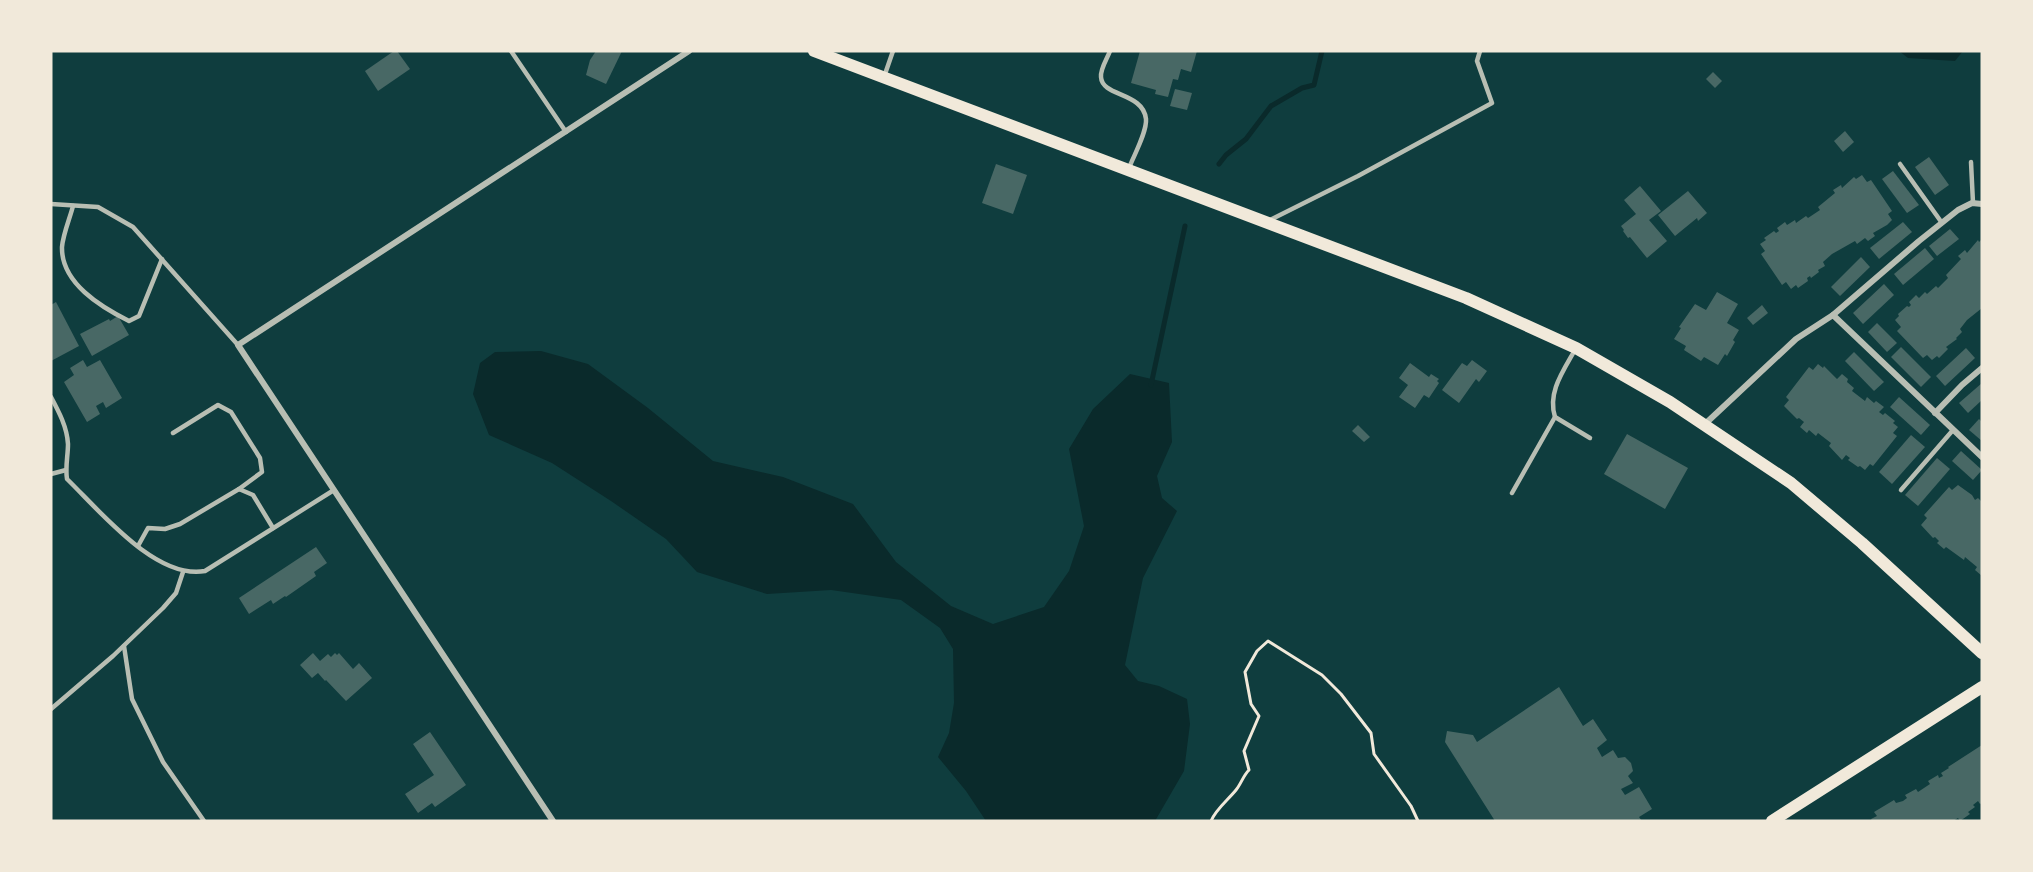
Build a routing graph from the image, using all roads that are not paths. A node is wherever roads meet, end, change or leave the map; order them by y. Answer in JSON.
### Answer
{"nodes":[{"id":1,"x":511,"y":51,"type":"edge"},
{"id":2,"x":689,"y":51,"type":"edge"},
{"id":3,"x":814,"y":51,"type":"edge"},
{"id":4,"x":894,"y":51,"type":"edge"},
{"id":5,"x":1110,"y":51,"type":"edge"},
{"id":6,"x":1480,"y":51,"type":"edge"},
{"id":7,"x":884,"y":77,"type":"junction"},
{"id":8,"x":566,"y":132,"type":"junction"},
{"id":9,"x":1971,"y":162,"type":"dead end"},
{"id":10,"x":1900,"y":164,"type":"dead end"},
{"id":11,"x":1128,"y":170,"type":"junction"},
{"id":12,"x":1973,"y":203,"type":"junction"},
{"id":13,"x":51,"y":204,"type":"edge"},
{"id":14,"x":1982,"y":204,"type":"edge"},
{"id":15,"x":73,"y":206,"type":"junction"},
{"id":16,"x":1266,"y":222,"type":"junction"},
{"id":17,"x":1942,"y":222,"type":"junction"},
{"id":18,"x":162,"y":259,"type":"junction"},
{"id":19,"x":1833,"y":315,"type":"junction"},
{"id":20,"x":238,"y":345,"type":"junction"},
{"id":21,"x":1576,"y":348,"type":"junction"},
{"id":22,"x":1982,"y":368,"type":"edge"},
{"id":23,"x":51,"y":397,"type":"edge"},
{"id":24,"x":1935,"y":413,"type":"junction"},
{"id":25,"x":1555,"y":417,"type":"junction"},
{"id":26,"x":1705,"y":424,"type":"junction"},
{"id":27,"x":1953,"y":430,"type":"junction"},
{"id":28,"x":173,"y":433,"type":"dead end"},
{"id":29,"x":1590,"y":438,"type":"dead end"},
{"id":30,"x":1982,"y":457,"type":"edge"},
{"id":31,"x":66,"y":470,"type":"junction"},
{"id":32,"x":51,"y":474,"type":"edge"},
{"id":33,"x":239,"y":489,"type":"junction"},
{"id":34,"x":334,"y":490,"type":"junction"},
{"id":35,"x":1901,"y":490,"type":"dead end"},
{"id":36,"x":1512,"y":494,"type":"dead end"},
{"id":37,"x":273,"y":528,"type":"junction"},
{"id":38,"x":138,"y":546,"type":"junction"},
{"id":39,"x":183,"y":572,"type":"junction"},
{"id":40,"x":124,"y":646,"type":"junction"},
{"id":41,"x":1982,"y":653,"type":"edge"},
{"id":42,"x":1982,"y":687,"type":"edge"},
{"id":43,"x":51,"y":709,"type":"edge"},
{"id":44,"x":204,"y":821,"type":"edge"},
{"id":45,"x":553,"y":821,"type":"edge"},
{"id":46,"x":1772,"y":821,"type":"edge"}],
"edges":[{"from":1,"to":8,"type":"lane"},
{"from":2,"to":8,"type":"street"},
{"from":3,"to":7,"type":"main road"},
{"from":4,"to":7,"type":"lane"},
{"from":5,"to":11,"type":"lane"},
{"from":6,"to":16,"type":"lane"},
{"from":7,"to":11,"type":"main road"},
{"from":8,"to":20,"type":"street"},
{"from":9,"to":12,"type":"lane"},
{"from":10,"to":17,"type":"lane"},
{"from":11,"to":16,"type":"main road"},
{"from":12,"to":14,"type":"street"},
{"from":12,"to":17,"type":"street"},
{"from":13,"to":15,"type":"lane"},
{"from":15,"to":18,"type":"lane"},
{"from":15,"to":18,"type":"lane"},
{"from":16,"to":21,"type":"main road"},
{"from":17,"to":19,"type":"street"},
{"from":18,"to":20,"type":"lane"},
{"from":19,"to":24,"type":"street"},
{"from":19,"to":26,"type":"street"},
{"from":20,"to":34,"type":"street"},
{"from":21,"to":25,"type":"lane"},
{"from":21,"to":26,"type":"main road"},
{"from":22,"to":24,"type":"street"},
{"from":23,"to":31,"type":"lane"},
{"from":24,"to":27,"type":"street"},
{"from":25,"to":29,"type":"lane"},
{"from":25,"to":36,"type":"lane"},
{"from":26,"to":41,"type":"main road"},
{"from":27,"to":30,"type":"street"},
{"from":27,"to":35,"type":"lane"},
{"from":28,"to":33,"type":"lane"},
{"from":31,"to":32,"type":"lane"},
{"from":31,"to":38,"type":"lane"},
{"from":33,"to":37,"type":"lane"},
{"from":33,"to":38,"type":"lane"},
{"from":34,"to":37,"type":"lane"},
{"from":34,"to":45,"type":"street"},
{"from":37,"to":39,"type":"lane"},
{"from":38,"to":39,"type":"lane"},
{"from":39,"to":40,"type":"lane"},
{"from":40,"to":43,"type":"lane"},
{"from":40,"to":44,"type":"lane"},
{"from":42,"to":46,"type":"main road"}]}
